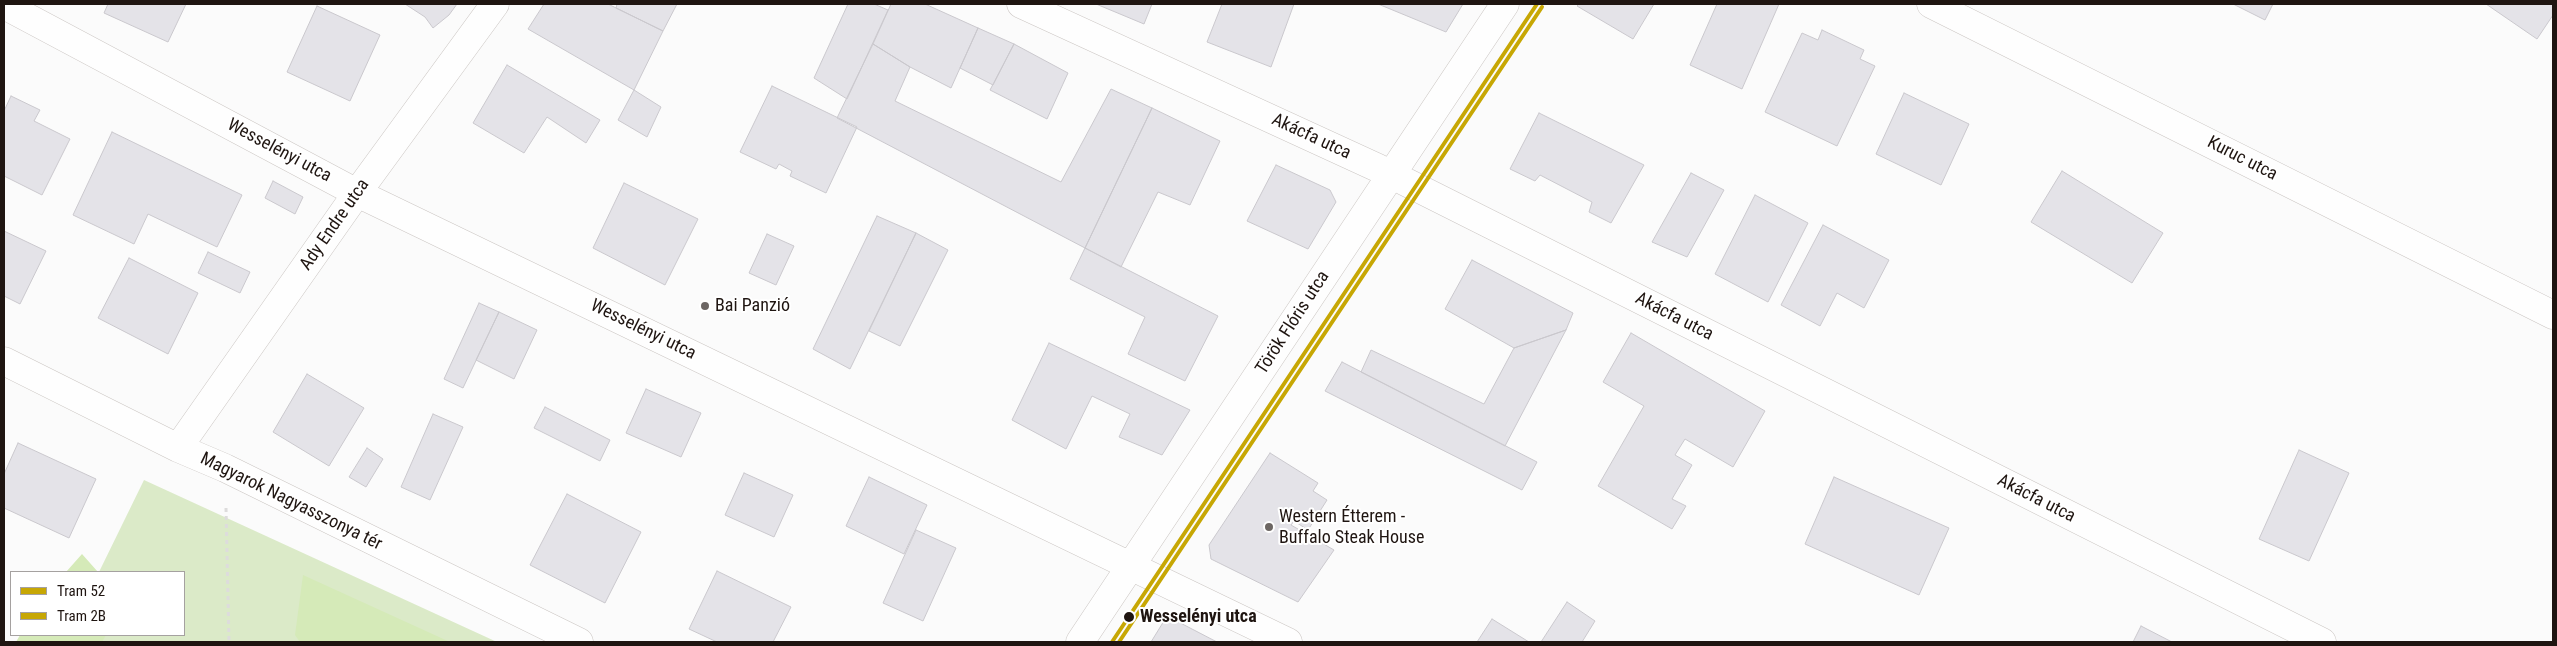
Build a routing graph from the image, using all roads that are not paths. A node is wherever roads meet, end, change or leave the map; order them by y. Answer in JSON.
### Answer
{"nodes":[{"id":1,"x":495,"y":4,"type":"edge"},
{"id":2,"x":1021,"y":4,"type":"edge"},
{"id":3,"x":1506,"y":4,"type":"edge"},
{"id":4,"x":1931,"y":4,"type":"edge"},
{"id":5,"x":4,"y":5,"type":"edge"},
{"id":6,"x":1391,"y":174,"type":"junction"},
{"id":7,"x":357,"y":192,"type":"junction"},
{"id":8,"x":2553,"y":315,"type":"edge"},
{"id":9,"x":4,"y":360,"type":"edge"},
{"id":10,"x":178,"y":448,"type":"junction"},
{"id":11,"x":1133,"y":566,"type":"junction"},
{"id":12,"x":580,"y":642,"type":"edge"},
{"id":13,"x":1080,"y":642,"type":"edge"},
{"id":14,"x":1288,"y":642,"type":"edge"},
{"id":15,"x":2322,"y":642,"type":"edge"}],
"edges":[{"from":1,"to":7,"type":"street","name":"Ady Endre utca"},
{"from":2,"to":6,"type":"street","name":"Akácfa utca"},
{"from":3,"to":6,"type":"street","name":"Török Flóris utca"},
{"from":4,"to":8,"type":"street","name":"Kuruc utca"},
{"from":5,"to":7,"type":"street","name":"Wesselényi utca"},
{"from":6,"to":11,"type":"street","name":"Török Flóris utca"},
{"from":6,"to":15,"type":"street","name":"Akácfa utca"},
{"from":7,"to":10,"type":"street","name":"Ady Endre utca"},
{"from":7,"to":11,"type":"street","name":"Wesselényi utca"},
{"from":9,"to":10,"type":"street","name":"Magyarok Nagyasszonya tér"},
{"from":10,"to":12,"type":"street","name":"Magyarok Nagyasszonya tér"},
{"from":11,"to":13,"type":"street","name":"Török Flóris utca"},
{"from":11,"to":14,"type":"street","name":"Wesselényi utca"}]}
